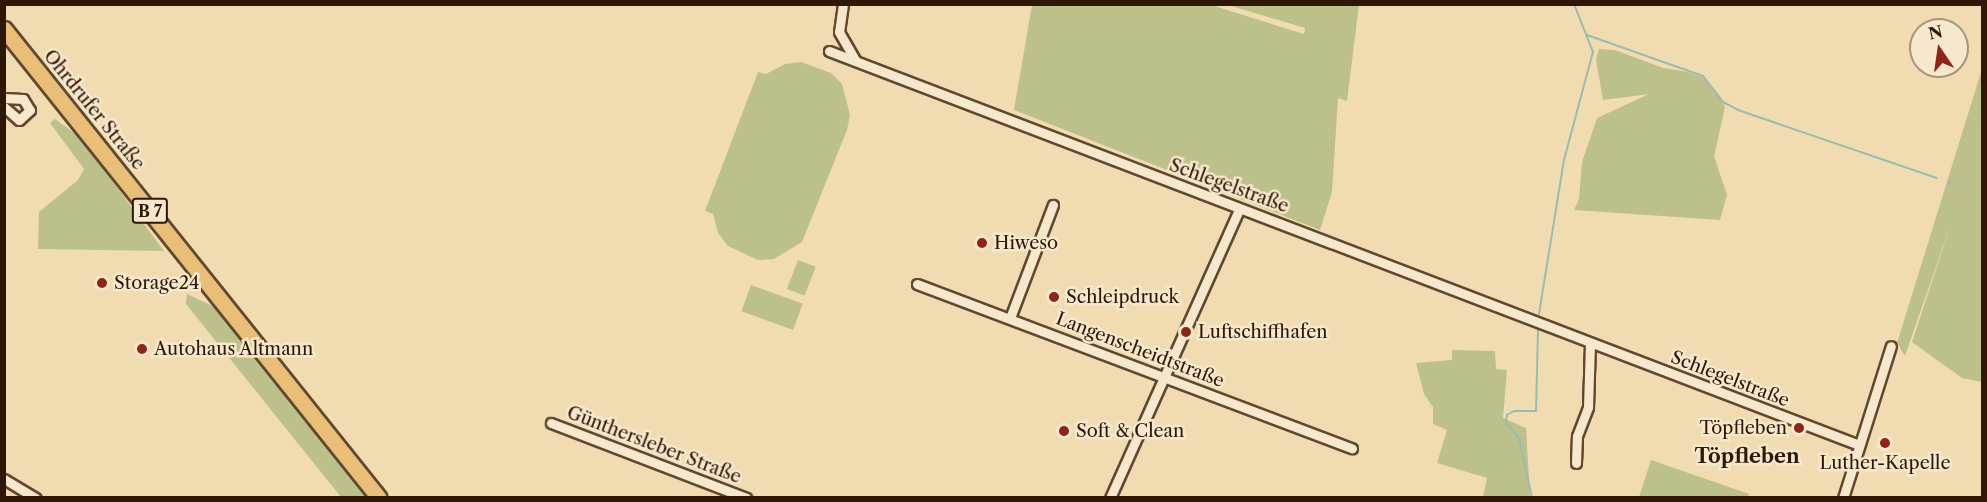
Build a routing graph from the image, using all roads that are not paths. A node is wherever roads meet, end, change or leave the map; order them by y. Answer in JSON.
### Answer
{"nodes":[{"id":1,"x":843,"y":4,"type":"edge"},
{"id":2,"x":4,"y":29,"type":"edge"},
{"id":3,"x":829,"y":51,"type":"dead end"},
{"id":4,"x":856,"y":61,"type":"junction"},
{"id":5,"x":4,"y":98,"type":"edge"},
{"id":6,"x":4,"y":107,"type":"edge"},
{"id":7,"x":1053,"y":206,"type":"dead end"},
{"id":8,"x":1239,"y":210,"type":"junction"},
{"id":9,"x":917,"y":284,"type":"dead end"},
{"id":10,"x":1010,"y":318,"type":"junction"},
{"id":11,"x":1590,"y":344,"type":"junction"},
{"id":12,"x":1891,"y":346,"type":"dead end"},
{"id":13,"x":1162,"y":376,"type":"junction"},
{"id":14,"x":551,"y":423,"type":"dead end"},
{"id":15,"x":1859,"y":445,"type":"junction"},
{"id":16,"x":1352,"y":448,"type":"dead end"},
{"id":17,"x":1576,"y":463,"type":"dead end"},
{"id":18,"x":4,"y":479,"type":"edge"},
{"id":19,"x":36,"y":498,"type":"edge"},
{"id":20,"x":379,"y":498,"type":"edge"},
{"id":21,"x":746,"y":498,"type":"edge"},
{"id":22,"x":1110,"y":498,"type":"edge"},
{"id":23,"x":1844,"y":498,"type":"edge"}],
"edges":[{"from":1,"to":4,"type":"street"},
{"from":2,"to":20,"type":"main road","name":"Ohrdrufer Straße","number":"B 7"},
{"from":3,"to":4,"type":"street","name":"Schlegelstraße"},
{"from":4,"to":8,"type":"street","name":"Schlegelstraße"},
{"from":5,"to":6,"type":"street"},
{"from":7,"to":10,"type":"street"},
{"from":8,"to":11,"type":"street","name":"Schlegelstraße"},
{"from":8,"to":13,"type":"street"},
{"from":9,"to":10,"type":"street","name":"Langenscheidtstraße"},
{"from":10,"to":13,"type":"street","name":"Langenscheidtstraße"},
{"from":11,"to":15,"type":"street","name":"Schlegelstraße"},
{"from":11,"to":17,"type":"street"},
{"from":12,"to":15,"type":"street"},
{"from":13,"to":16,"type":"street","name":"Langenscheidtstraße"},
{"from":13,"to":22,"type":"street"},
{"from":14,"to":21,"type":"street","name":"Günthersleber Straße"},
{"from":15,"to":23,"type":"street"},
{"from":18,"to":19,"type":"street"}]}
